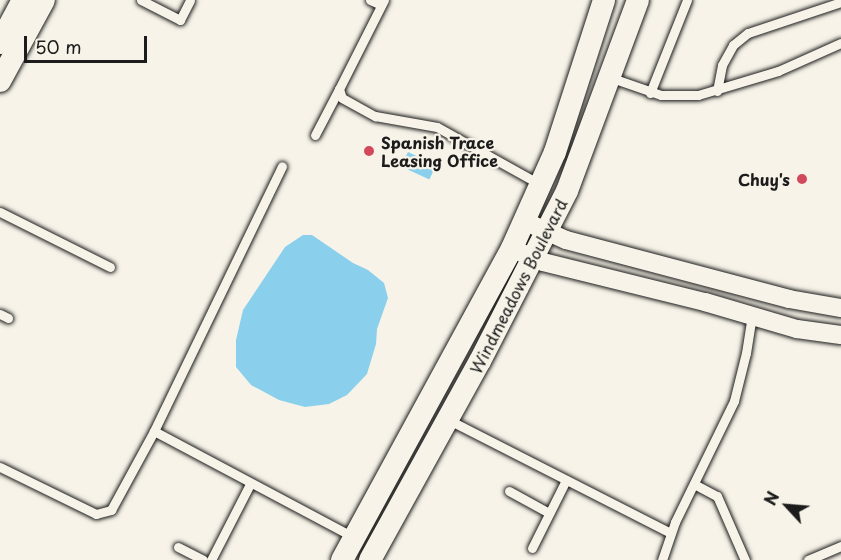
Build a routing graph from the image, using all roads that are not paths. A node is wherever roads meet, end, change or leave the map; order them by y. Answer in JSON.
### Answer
{"nodes":[{"id":1,"x":23,"y":0,"type":"edge"},
{"id":2,"x":44,"y":0,"type":"edge"},
{"id":3,"x":141,"y":0,"type":"edge"},
{"id":4,"x":190,"y":0,"type":"edge"},
{"id":5,"x":370,"y":0,"type":"edge"},
{"id":6,"x":604,"y":0,"type":"edge"},
{"id":7,"x":638,"y":0,"type":"edge"},
{"id":8,"x":687,"y":0,"type":"edge"},
{"id":9,"x":841,"y":2,"type":"edge"},
{"id":10,"x":382,"y":3,"type":"edge"},
{"id":11,"x":0,"y":43,"type":"edge"},
{"id":12,"x":841,"y":43,"type":"edge"},
{"id":13,"x":584,"y":66,"type":"junction"},
{"id":14,"x":609,"y":77,"type":"junction"},
{"id":15,"x":0,"y":81,"type":"edge"},
{"id":16,"x":339,"y":89,"type":"junction"},
{"id":17,"x":717,"y":90,"type":"junction"},
{"id":18,"x":650,"y":93,"type":"junction"},
{"id":19,"x":315,"y":135,"type":"dead end"},
{"id":20,"x":282,"y":166,"type":"dead end"},
{"id":21,"x":541,"y":185,"type":"junction"},
{"id":22,"x":0,"y":212,"type":"edge"},
{"id":23,"x":524,"y":221,"type":"junction"},
{"id":24,"x":547,"y":231,"type":"junction"},
{"id":25,"x":512,"y":248,"type":"junction"},
{"id":26,"x":534,"y":259,"type":"junction"},
{"id":27,"x":110,"y":267,"type":"dead end"},
{"id":28,"x":755,"y":289,"type":"junction"},
{"id":29,"x":841,"y":308,"type":"edge"},
{"id":30,"x":752,"y":315,"type":"junction"},
{"id":31,"x":841,"y":334,"type":"edge"},
{"id":32,"x":426,"y":408,"type":"junction"},
{"id":33,"x":447,"y":419,"type":"junction"},
{"id":34,"x":154,"y":431,"type":"junction"},
{"id":35,"x":0,"y":467,"type":"edge"},
{"id":36,"x":566,"y":480,"type":"junction"},
{"id":37,"x":250,"y":484,"type":"junction"},
{"id":38,"x":694,"y":484,"type":"junction"},
{"id":39,"x":509,"y":491,"type":"dead end"},
{"id":40,"x":549,"y":513,"type":"junction"},
{"id":41,"x":671,"y":534,"type":"junction"},
{"id":42,"x":354,"y":538,"type":"junction"},
{"id":43,"x":841,"y":546,"type":"edge"},
{"id":44,"x":178,"y":547,"type":"dead end"},
{"id":45,"x":532,"y":548,"type":"dead end"},
{"id":46,"x":373,"y":555,"type":"edge"},
{"id":47,"x":203,"y":560,"type":"edge"},
{"id":48,"x":211,"y":560,"type":"edge"},
{"id":49,"x":342,"y":560,"type":"edge"},
{"id":50,"x":662,"y":560,"type":"edge"},
{"id":51,"x":745,"y":560,"type":"edge"},
{"id":52,"x":808,"y":560,"type":"edge"}],
"edges":[{"from":1,"to":11,"type":"street"},
{"from":2,"to":15,"type":"street"},
{"from":3,"to":4,"type":"lane"},
{"from":5,"to":10,"type":"lane"},
{"from":6,"to":13,"type":"street","name":"Windmeadows Boulevard"},
{"from":7,"to":14,"type":"street","name":"Windmeadows Boulevard"},
{"from":8,"to":18,"type":"lane"},
{"from":9,"to":17,"type":"lane"},
{"from":10,"to":16,"type":"lane"},
{"from":12,"to":17,"type":"lane"},
{"from":13,"to":14,"type":"street"},
{"from":13,"to":21,"type":"street","name":"Windmeadows Boulevard"},
{"from":14,"to":18,"type":"lane"},
{"from":14,"to":24,"type":"street","name":"Windmeadows Boulevard"},
{"from":16,"to":19,"type":"lane"},
{"from":16,"to":21,"type":"lane"},
{"from":17,"to":18,"type":"lane"},
{"from":20,"to":34,"type":"lane"},
{"from":21,"to":23,"type":"street","name":"Windmeadows Boulevard"},
{"from":22,"to":27,"type":"lane"},
{"from":23,"to":24,"type":"street"},
{"from":23,"to":25,"type":"street","name":"Windmeadows Boulevard"},
{"from":24,"to":26,"type":"street","name":"Windmeadows Boulevard"},
{"from":24,"to":28,"type":"street"},
{"from":25,"to":26,"type":"street"},
{"from":25,"to":32,"type":"street","name":"Windmeadows Boulevard"},
{"from":26,"to":30,"type":"street"},
{"from":26,"to":33,"type":"street","name":"Windmeadows Boulevard"},
{"from":28,"to":29,"type":"street"},
{"from":28,"to":30,"type":"street"},
{"from":30,"to":31,"type":"street"},
{"from":30,"to":38,"type":"lane"},
{"from":32,"to":33,"type":"street"},
{"from":32,"to":42,"type":"street","name":"Windmeadows Boulevard"},
{"from":33,"to":36,"type":"lane"},
{"from":33,"to":46,"type":"street","name":"Windmeadows Boulevard"},
{"from":34,"to":35,"type":"lane"},
{"from":34,"to":37,"type":"lane"},
{"from":36,"to":40,"type":"lane"},
{"from":36,"to":41,"type":"lane"},
{"from":37,"to":42,"type":"lane"},
{"from":37,"to":48,"type":"lane"},
{"from":38,"to":41,"type":"lane"},
{"from":38,"to":51,"type":"lane"},
{"from":39,"to":40,"type":"lane"},
{"from":40,"to":45,"type":"lane"},
{"from":41,"to":50,"type":"lane"},
{"from":42,"to":46,"type":"street"},
{"from":42,"to":49,"type":"street","name":"Windmeadows Boulevard"},
{"from":43,"to":52,"type":"lane"},
{"from":44,"to":47,"type":"lane"}]}
